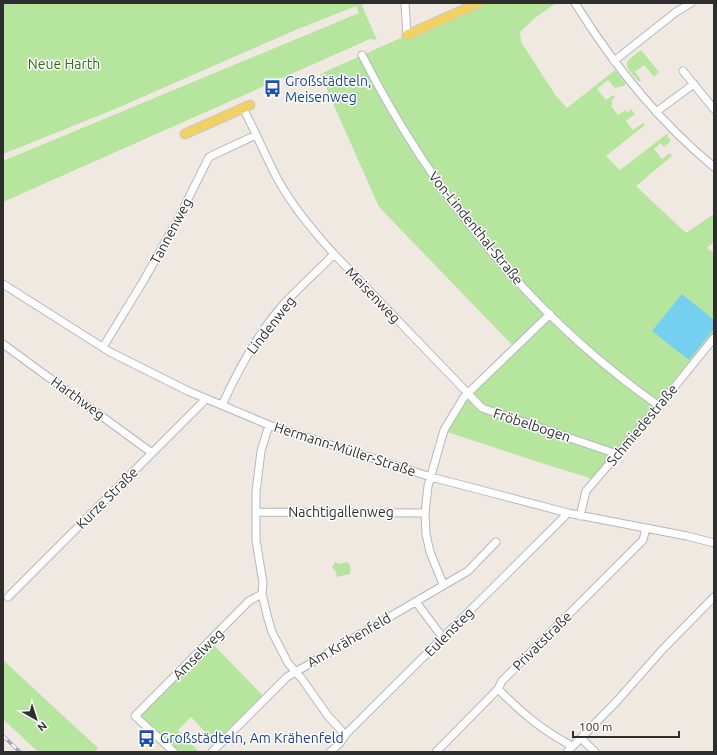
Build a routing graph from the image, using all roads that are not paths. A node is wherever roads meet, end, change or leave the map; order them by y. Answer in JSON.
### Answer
{"nodes":[{"id":1,"x":405,"y":3,"type":"edge"},
{"id":2,"x":479,"y":3,"type":"edge"},
{"id":3,"x":575,"y":3,"type":"edge"},
{"id":4,"x":691,"y":3,"type":"edge"},
{"id":5,"x":407,"y":35,"type":"joint"},
{"id":6,"x":362,"y":55,"type":"dead end"},
{"id":7,"x":614,"y":61,"type":"junction"},
{"id":8,"x":683,"y":71,"type":"dead end"},
{"id":9,"x":694,"y":84,"type":"junction"},
{"id":10,"x":247,"y":106,"type":"joint"},
{"id":11,"x":714,"y":109,"type":"edge"},
{"id":12,"x":656,"y":112,"type":"junction"},
{"id":13,"x":185,"y":134,"type":"dead end"},
{"id":14,"x":256,"y":135,"type":"junction"},
{"id":15,"x":714,"y":167,"type":"edge"},
{"id":16,"x":334,"y":254,"type":"junction"},
{"id":17,"x":3,"y":284,"type":"edge"},
{"id":18,"x":550,"y":314,"type":"junction"},
{"id":19,"x":714,"y":338,"type":"edge"},
{"id":20,"x":3,"y":344,"type":"edge"},
{"id":21,"x":103,"y":347,"type":"junction"},
{"id":22,"x":468,"y":393,"type":"junction"},
{"id":23,"x":206,"y":398,"type":"junction"},
{"id":24,"x":222,"y":405,"type":"junction"},
{"id":25,"x":659,"y":406,"type":"junction"},
{"id":26,"x":269,"y":425,"type":"junction"},
{"id":27,"x":152,"y":452,"type":"junction"},
{"id":28,"x":618,"y":454,"type":"junction"},
{"id":29,"x":431,"y":476,"type":"junction"},
{"id":30,"x":256,"y":512,"type":"junction"},
{"id":31,"x":425,"y":513,"type":"junction"},
{"id":32,"x":568,"y":514,"type":"junction"},
{"id":33,"x":580,"y":516,"type":"junction"},
{"id":34,"x":646,"y":528,"type":"junction"},
{"id":35,"x":496,"y":542,"type":"dead end"},
{"id":36,"x":714,"y":543,"type":"edge"},
{"id":37,"x":443,"y":584,"type":"junction"},
{"id":38,"x":262,"y":594,"type":"junction"},
{"id":39,"x":8,"y":597,"type":"dead end"},
{"id":40,"x":714,"y":597,"type":"edge"},
{"id":41,"x":416,"y":602,"type":"junction"},
{"id":42,"x":443,"y":638,"type":"junction"},
{"id":43,"x":295,"y":671,"type":"junction"},
{"id":44,"x":498,"y":689,"type":"junction"},
{"id":45,"x":344,"y":737,"type":"junction"},
{"id":46,"x":581,"y":738,"type":"junction"},
{"id":47,"x":569,"y":749,"type":"edge"},
{"id":48,"x":174,"y":752,"type":"edge"},
{"id":49,"x":212,"y":752,"type":"edge"},
{"id":50,"x":330,"y":752,"type":"edge"},
{"id":51,"x":436,"y":752,"type":"edge"},
{"id":52,"x":595,"y":752,"type":"edge"}],
"edges":[{"from":1,"to":5,"type":"street"},
{"from":2,"to":5,"type":"main road"},
{"from":3,"to":7,"type":"street"},
{"from":4,"to":7,"type":"street"},
{"from":6,"to":18,"type":"street","name":"Von-Lindenthal-Straße"},
{"from":7,"to":12,"type":"street"},
{"from":8,"to":9,"type":"street"},
{"from":9,"to":11,"type":"street"},
{"from":9,"to":12,"type":"street"},
{"from":10,"to":13,"type":"main road"},
{"from":10,"to":14,"type":"street","name":"Meisenweg"},
{"from":12,"to":15,"type":"street"},
{"from":14,"to":16,"type":"street","name":"Meisenweg"},
{"from":14,"to":21,"type":"street","name":"Tannenweg"},
{"from":16,"to":22,"type":"street","name":"Meisenweg"},
{"from":16,"to":24,"type":"street","name":"Lindenweg"},
{"from":17,"to":21,"type":"street","name":"Hermann-Müller-Straße"},
{"from":18,"to":22,"type":"street"},
{"from":18,"to":25,"type":"street","name":"Von-Lindenthal-Straße"},
{"from":19,"to":25,"type":"street","name":"Schmiedestraße"},
{"from":20,"to":27,"type":"street","name":"Harthweg"},
{"from":21,"to":23,"type":"street","name":"Hermann-Müller-Straße"},
{"from":22,"to":28,"type":"street","name":"Fröbelbogen"},
{"from":22,"to":29,"type":"street"},
{"from":23,"to":24,"type":"street","name":"Hermann-Müller-Straße"},
{"from":23,"to":27,"type":"street","name":"Kurze Straße"},
{"from":24,"to":26,"type":"street","name":"Hermann-Müller-Straße"},
{"from":25,"to":28,"type":"street","name":"Schmiedestraße"},
{"from":26,"to":29,"type":"street","name":"Hermann-Müller-Straße"},
{"from":26,"to":30,"type":"street"},
{"from":27,"to":39,"type":"street","name":"Kurze Straße"},
{"from":28,"to":33,"type":"street","name":"Schmiedestraße"},
{"from":29,"to":31,"type":"street"},
{"from":29,"to":32,"type":"street","name":"Hermann-Müller-Straße"},
{"from":30,"to":31,"type":"street","name":"Nachtigallenweg"},
{"from":30,"to":38,"type":"street"},
{"from":31,"to":37,"type":"street"},
{"from":32,"to":33,"type":"street","name":"Hermann-Müller-Straße"},
{"from":32,"to":42,"type":"street","name":"Eulensteg"},
{"from":33,"to":34,"type":"street","name":"Hermann-Müller-Straße"},
{"from":34,"to":36,"type":"street","name":"Hermann-Müller-Straße"},
{"from":34,"to":44,"type":"street","name":"Privatstraße"},
{"from":35,"to":37,"type":"street","name":"Am Krähenfeld"},
{"from":37,"to":41,"type":"street","name":"Am Krähenfeld"},
{"from":38,"to":43,"type":"street"},
{"from":38,"to":48,"type":"street","name":"Amselweg"},
{"from":40,"to":46,"type":"street"},
{"from":41,"to":42,"type":"street"},
{"from":41,"to":43,"type":"street","name":"Am Krähenfeld"},
{"from":42,"to":45,"type":"street","name":"Eulensteg"},
{"from":43,"to":45,"type":"street"},
{"from":43,"to":49,"type":"street","name":"Am Krähenfeld"},
{"from":44,"to":47,"type":"street"},
{"from":44,"to":51,"type":"street","name":"Privatstraße"},
{"from":45,"to":50,"type":"street","name":"Eulensteg"},
{"from":46,"to":47,"type":"street"},
{"from":46,"to":52,"type":"street"}]}
